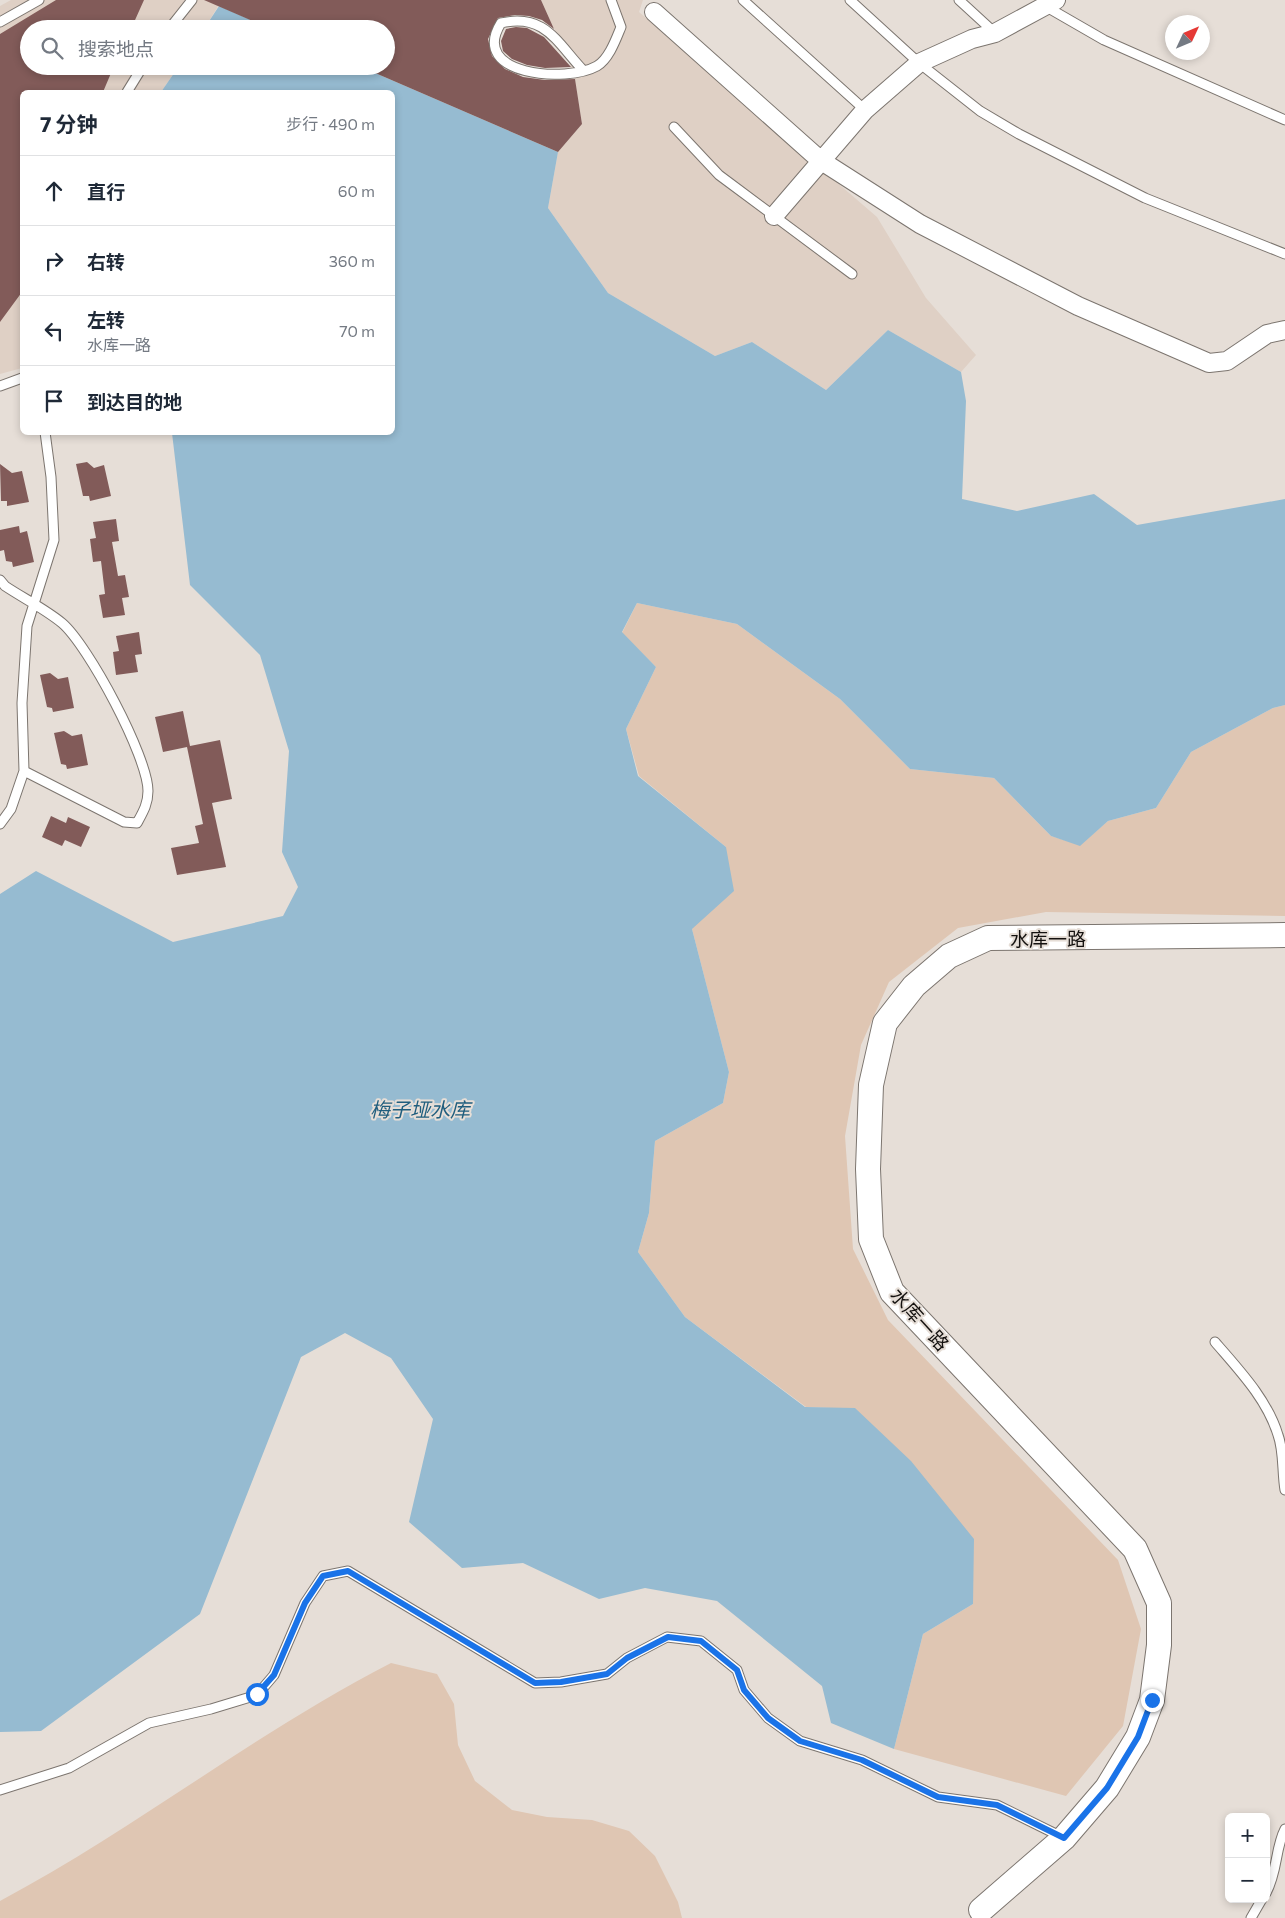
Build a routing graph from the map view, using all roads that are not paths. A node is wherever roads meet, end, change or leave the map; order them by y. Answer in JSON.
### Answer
{"nodes":[{"id":1,"x":39,"y":0,"type":"edge"},
{"id":2,"x":192,"y":0,"type":"edge"},
{"id":3,"x":611,"y":0,"type":"edge"},
{"id":4,"x":743,"y":0,"type":"edge"},
{"id":5,"x":850,"y":0,"type":"edge"},
{"id":6,"x":959,"y":0,"type":"edge"},
{"id":7,"x":1051,"y":3,"type":"edge"},
{"id":8,"x":654,"y":12,"type":"dead end"},
{"id":9,"x":176,"y":20,"type":"edge"},
{"id":10,"x":0,"y":22,"type":"edge"},
{"id":11,"x":995,"y":33,"type":"junction"},
{"id":12,"x":919,"y":62,"type":"junction"},
{"id":13,"x":582,"y":69,"type":"junction"},
{"id":14,"x":137,"y":75,"type":"edge"},
{"id":15,"x":128,"y":90,"type":"edge"},
{"id":16,"x":865,"y":110,"type":"junction"},
{"id":17,"x":1285,"y":120,"type":"edge"},
{"id":18,"x":674,"y":127,"type":"dead end"},
{"id":19,"x":820,"y":160,"type":"junction"},
{"id":20,"x":774,"y":216,"type":"junction"},
{"id":21,"x":1285,"y":254,"type":"edge"},
{"id":22,"x":852,"y":274,"type":"dead end"},
{"id":23,"x":1285,"y":330,"type":"edge"},
{"id":24,"x":20,"y":379,"type":"edge"},
{"id":25,"x":0,"y":386,"type":"edge"},
{"id":26,"x":45,"y":435,"type":"edge"},
{"id":27,"x":0,"y":580,"type":"edge"},
{"id":28,"x":33,"y":605,"type":"junction"},
{"id":29,"x":24,"y":771,"type":"junction"},
{"id":30,"x":0,"y":824,"type":"edge"},
{"id":31,"x":1285,"y":935,"type":"edge"},
{"id":32,"x":1215,"y":1342,"type":"dead end"},
{"id":33,"x":1285,"y":1490,"type":"edge"},
{"id":34,"x":0,"y":1790,"type":"edge"},
{"id":35,"x":1285,"y":1829,"type":"edge"},
{"id":36,"x":1064,"y":1838,"type":"junction"},
{"id":37,"x":1270,"y":1885,"type":"edge"},
{"id":38,"x":1260,"y":1903,"type":"edge"},
{"id":39,"x":984,"y":1914,"type":"edge"},
{"id":40,"x":1251,"y":1918,"type":"edge"}],
"edges":[{"from":1,"to":10,"type":"lane"},
{"from":2,"to":9,"type":"lane"},
{"from":3,"to":13,"type":"lane"},
{"from":4,"to":16,"type":"lane"},
{"from":5,"to":12,"type":"lane"},
{"from":6,"to":11,"type":"lane"},
{"from":7,"to":11,"type":"street"},
{"from":7,"to":17,"type":"lane"},
{"from":8,"to":19,"type":"street"},
{"from":11,"to":12,"type":"street"},
{"from":12,"to":16,"type":"street"},
{"from":12,"to":21,"type":"lane"},
{"from":13,"to":13,"type":"lane"},
{"from":14,"to":15,"type":"lane"},
{"from":16,"to":19,"type":"street"},
{"from":18,"to":20,"type":"lane"},
{"from":19,"to":20,"type":"street"},
{"from":19,"to":23,"type":"street"},
{"from":20,"to":22,"type":"lane"},
{"from":24,"to":25,"type":"lane"},
{"from":26,"to":28,"type":"lane"},
{"from":27,"to":28,"type":"lane"},
{"from":28,"to":29,"type":"lane"},
{"from":28,"to":29,"type":"lane"},
{"from":29,"to":30,"type":"lane"},
{"from":31,"to":36,"type":"street","name":"水库一路"},
{"from":32,"to":33,"type":"lane"},
{"from":34,"to":36,"type":"lane"},
{"from":35,"to":37,"type":"lane"},
{"from":36,"to":39,"type":"street","name":"水库一路"},
{"from":38,"to":40,"type":"lane"}]}
